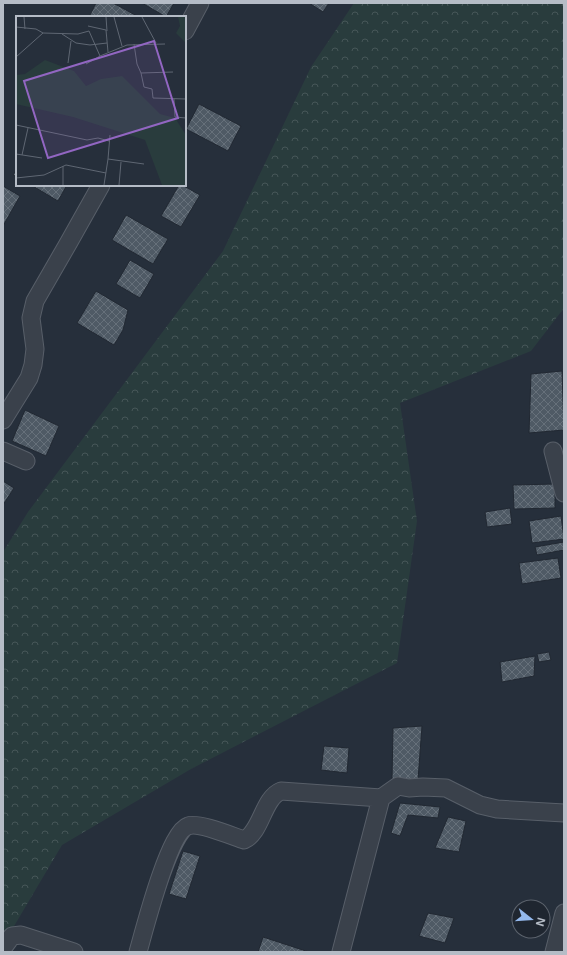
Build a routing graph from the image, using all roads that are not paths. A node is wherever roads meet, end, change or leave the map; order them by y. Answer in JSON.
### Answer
{"nodes":[{"id":1,"x":200,"y":3,"type":"edge"},
{"id":2,"x":186,"y":29,"type":"edge"},
{"id":3,"x":100,"y":186,"type":"edge"},
{"id":4,"x":3,"y":420,"type":"edge"},
{"id":5,"x":3,"y":451,"type":"edge"},
{"id":6,"x":553,"y":451,"type":"dead end"},
{"id":7,"x":26,"y":461,"type":"dead end"},
{"id":8,"x":564,"y":493,"type":"edge"},
{"id":9,"x":381,"y":798,"type":"junction"},
{"id":10,"x":564,"y":813,"type":"edge"},
{"id":11,"x":564,"y":913,"type":"edge"},
{"id":12,"x":562,"y":936,"type":"edge"},
{"id":13,"x":3,"y":948,"type":"edge"},
{"id":14,"x":74,"y":952,"type":"edge"},
{"id":15,"x":138,"y":952,"type":"edge"},
{"id":16,"x":341,"y":952,"type":"edge"},
{"id":17,"x":554,"y":952,"type":"edge"}],
"edges":[{"from":1,"to":2,"type":"street"},
{"from":3,"to":4,"type":"street"},
{"from":5,"to":7,"type":"street"},
{"from":6,"to":8,"type":"street"},
{"from":9,"to":10,"type":"street"},
{"from":9,"to":15,"type":"street"},
{"from":9,"to":16,"type":"street"},
{"from":11,"to":12,"type":"street"},
{"from":12,"to":17,"type":"street"},
{"from":13,"to":14,"type":"street"}]}
